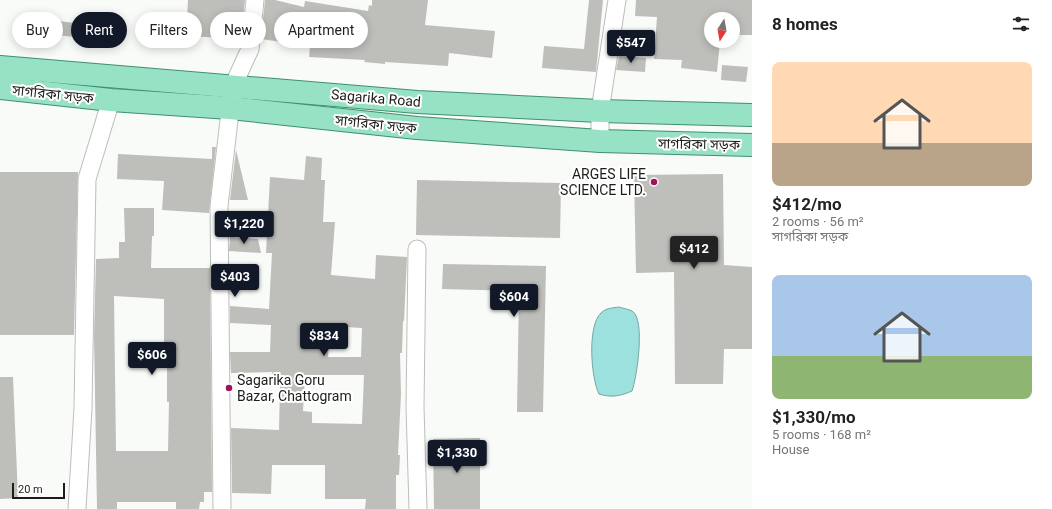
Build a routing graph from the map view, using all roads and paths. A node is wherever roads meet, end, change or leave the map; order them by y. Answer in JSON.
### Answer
{"nodes":[{"id":1,"x":255,"y":0,"type":"edge"},
{"id":2,"x":617,"y":0,"type":"edge"},
{"id":3,"x":0,"y":67,"type":"edge"},
{"id":4,"x":233,"y":86,"type":"junction"},
{"id":5,"x":0,"y":88,"type":"edge"},
{"id":6,"x":111,"y":100,"type":"junction"},
{"id":7,"x":230,"y":108,"type":"junction"},
{"id":8,"x":600,"y":111,"type":"junction"},
{"id":9,"x":752,"y":115,"type":"edge"},
{"id":10,"x":600,"y":141,"type":"junction"},
{"id":11,"x":752,"y":145,"type":"edge"},
{"id":12,"x":417,"y":249,"type":"dead end"},
{"id":13,"x":77,"y":509,"type":"edge"},
{"id":14,"x":222,"y":509,"type":"edge"},
{"id":15,"x":418,"y":509,"type":"edge"}],
"edges":[{"from":1,"to":4,"type":"street"},
{"from":2,"to":8,"type":"street"},
{"from":3,"to":4,"type":"main road","name":"Sagarika Road"},
{"from":4,"to":7,"type":"street"},
{"from":4,"to":8,"type":"main road","name":"Sagarika Road"},
{"from":5,"to":6,"type":"main road","name":"সাগরিকা সড়ক"},
{"from":6,"to":7,"type":"main road","name":"সাগরিকা সড়ক"},
{"from":6,"to":13,"type":"street"},
{"from":7,"to":10,"type":"main road","name":"সাগরিকা সড়ক"},
{"from":7,"to":14,"type":"street"},
{"from":8,"to":9,"type":"main road","name":"Sagarika Road"},
{"from":8,"to":10,"type":"street"},
{"from":10,"to":11,"type":"main road","name":"সাগরিকা সড়ক"},
{"from":12,"to":15,"type":"street"}]}
